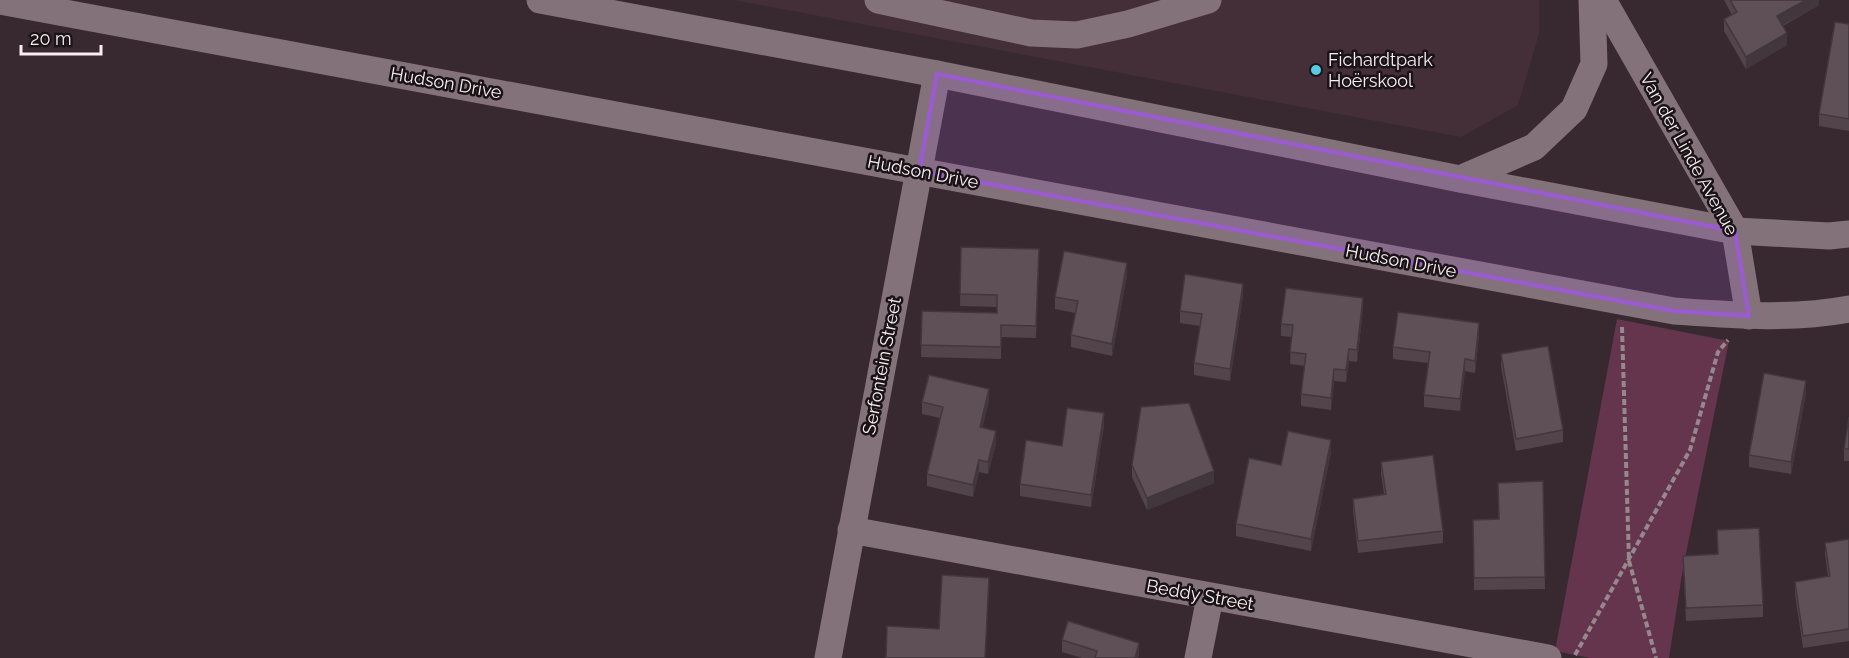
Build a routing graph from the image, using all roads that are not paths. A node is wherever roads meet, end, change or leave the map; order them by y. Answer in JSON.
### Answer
{"nodes":[{"id":1,"x":540,"y":0,"type":"edge"},
{"id":2,"x":878,"y":0,"type":"edge"},
{"id":3,"x":1208,"y":0,"type":"edge"},
{"id":4,"x":1592,"y":0,"type":"edge"},
{"id":5,"x":1603,"y":0,"type":"edge"},
{"id":6,"x":0,"y":1,"type":"edge"},
{"id":7,"x":937,"y":74,"type":"junction"},
{"id":8,"x":919,"y":171,"type":"junction"},
{"id":9,"x":1460,"y":179,"type":"junction"},
{"id":10,"x":1735,"y":231,"type":"junction"},
{"id":11,"x":1849,"y":234,"type":"edge"},
{"id":12,"x":1849,"y":309,"type":"edge"},
{"id":13,"x":1749,"y":316,"type":"junction"},
{"id":14,"x":851,"y":530,"type":"junction"},
{"id":15,"x":1210,"y":597,"type":"junction"},
{"id":16,"x":828,"y":658,"type":"edge"},
{"id":17,"x":1198,"y":658,"type":"edge"},
{"id":18,"x":1548,"y":658,"type":"edge"}],
"edges":[{"from":1,"to":7,"type":"street"},
{"from":2,"to":3,"type":"street"},
{"from":4,"to":9,"type":"street"},
{"from":5,"to":10,"type":"street","name":"Van der Linde Avenue"},
{"from":6,"to":8,"type":"street","name":"Hudson Drive"},
{"from":7,"to":8,"type":"street","name":"Serfontein Street"},
{"from":7,"to":9,"type":"street"},
{"from":8,"to":13,"type":"street","name":"Hudson Drive"},
{"from":8,"to":14,"type":"street","name":"Serfontein Street"},
{"from":9,"to":10,"type":"street"},
{"from":10,"to":11,"type":"street"},
{"from":10,"to":13,"type":"street","name":"Van der Linde Avenue"},
{"from":12,"to":13,"type":"street","name":"Hudson Drive"},
{"from":14,"to":15,"type":"street","name":"Beddy Street"},
{"from":14,"to":16,"type":"street","name":"Serfontein Street"},
{"from":15,"to":17,"type":"street"},
{"from":15,"to":18,"type":"street","name":"Beddy Street"}]}
